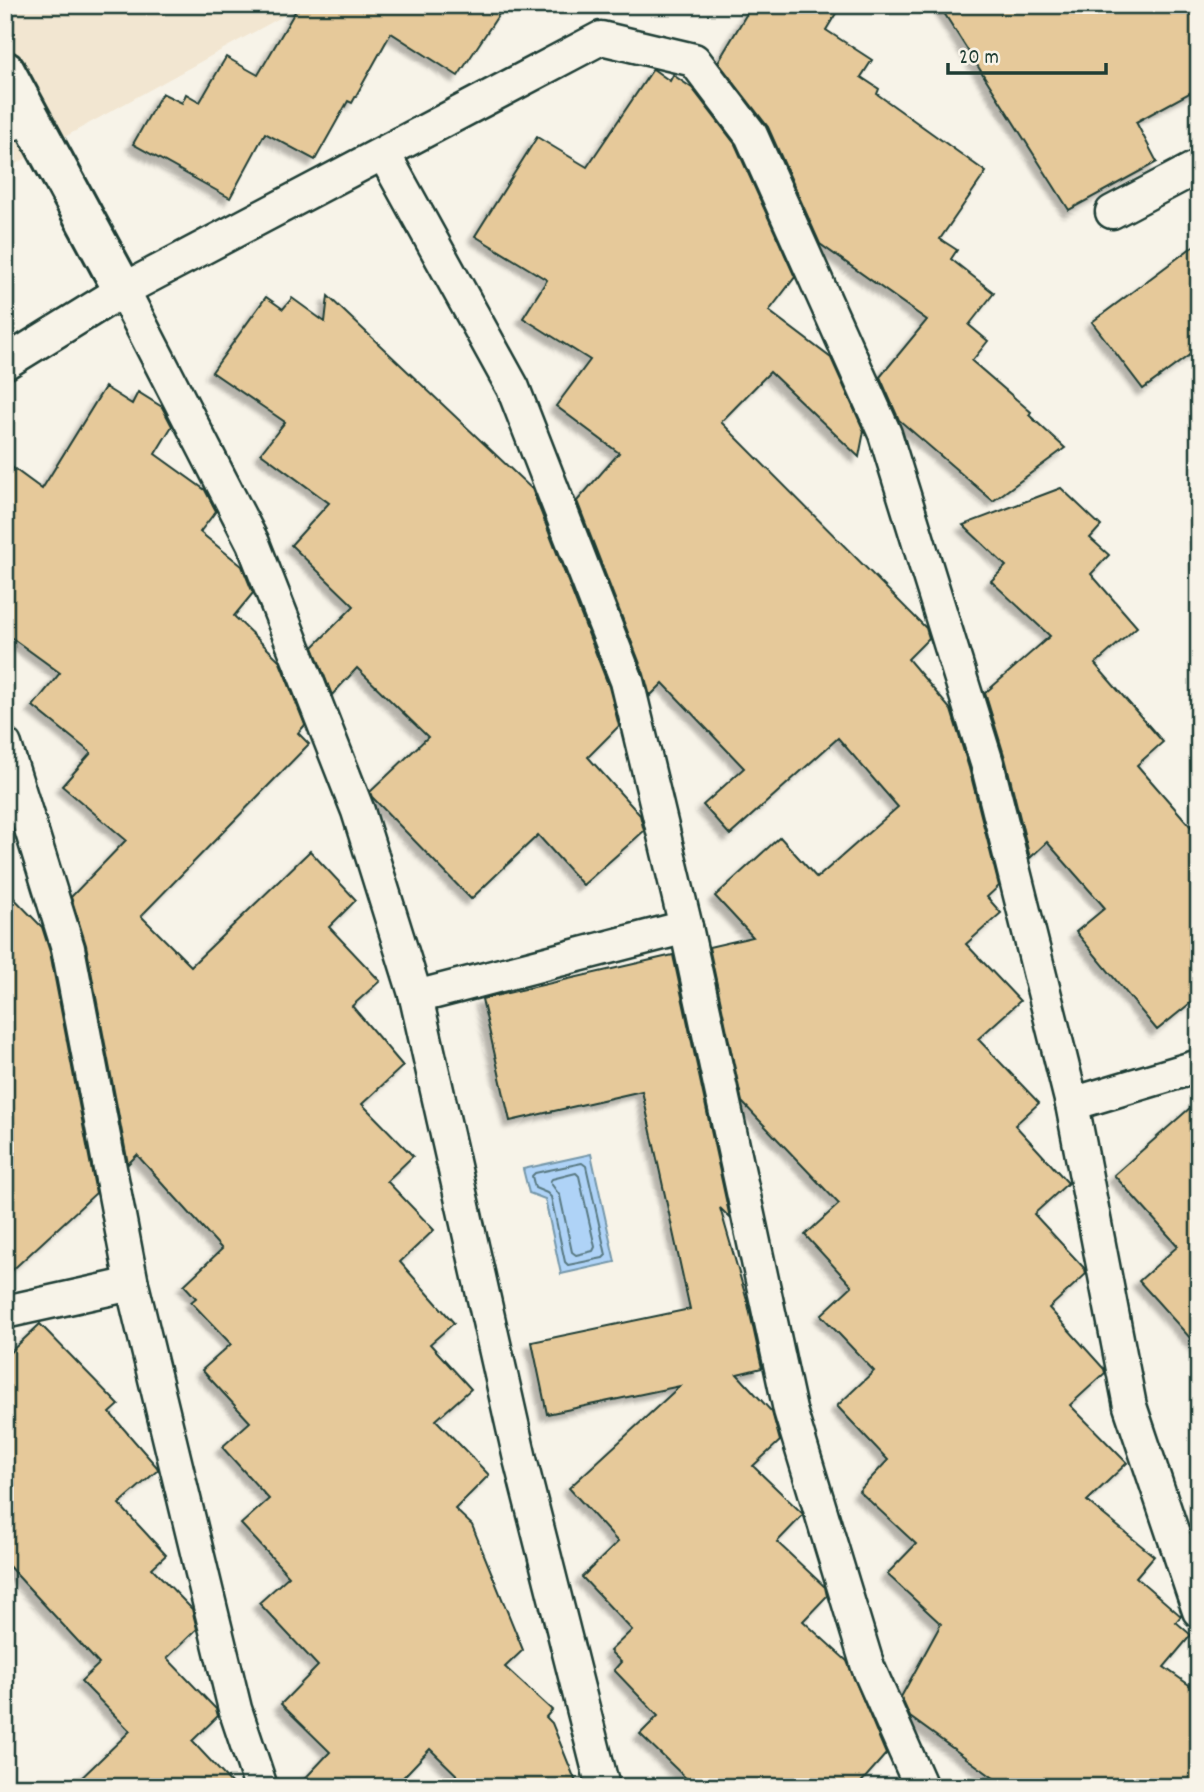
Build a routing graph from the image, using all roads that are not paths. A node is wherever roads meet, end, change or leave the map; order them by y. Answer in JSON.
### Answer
{"nodes":[{"id":1,"x":5,"y":71,"type":"edge"},
{"id":2,"x":17,"y":121,"type":"edge"},
{"id":3,"x":384,"y":154,"type":"junction"},
{"id":4,"x":1199,"y":166,"type":"edge"},
{"id":5,"x":1112,"y":212,"type":"dead end"},
{"id":6,"x":123,"y":290,"type":"junction"},
{"id":7,"x":5,"y":363,"type":"edge"},
{"id":8,"x":5,"y":745,"type":"edge"},
{"id":9,"x":686,"y":927,"type":"junction"},
{"id":10,"x":416,"y":997,"type":"junction"},
{"id":11,"x":1199,"y":1066,"type":"edge"},
{"id":12,"x":1072,"y":1104,"type":"junction"},
{"id":13,"x":132,"y":1284,"type":"junction"},
{"id":14,"x":5,"y":1312,"type":"edge"},
{"id":15,"x":1199,"y":1611,"type":"edge"},
{"id":16,"x":261,"y":1787,"type":"edge"},
{"id":17,"x":603,"y":1787,"type":"edge"},
{"id":18,"x":921,"y":1787,"type":"edge"}],
"edges":[{"from":1,"to":2,"type":"street"},
{"from":2,"to":6,"type":"street"},
{"from":3,"to":6,"type":"lane"},
{"from":3,"to":9,"type":"lane"},
{"from":3,"to":12,"type":"lane"},
{"from":4,"to":5,"type":"lane"},
{"from":6,"to":7,"type":"lane"},
{"from":6,"to":10,"type":"lane"},
{"from":8,"to":13,"type":"lane"},
{"from":9,"to":10,"type":"lane"},
{"from":9,"to":18,"type":"lane"},
{"from":10,"to":17,"type":"lane"},
{"from":11,"to":12,"type":"lane"},
{"from":12,"to":15,"type":"lane"},
{"from":13,"to":14,"type":"lane"},
{"from":13,"to":16,"type":"lane"}]}
